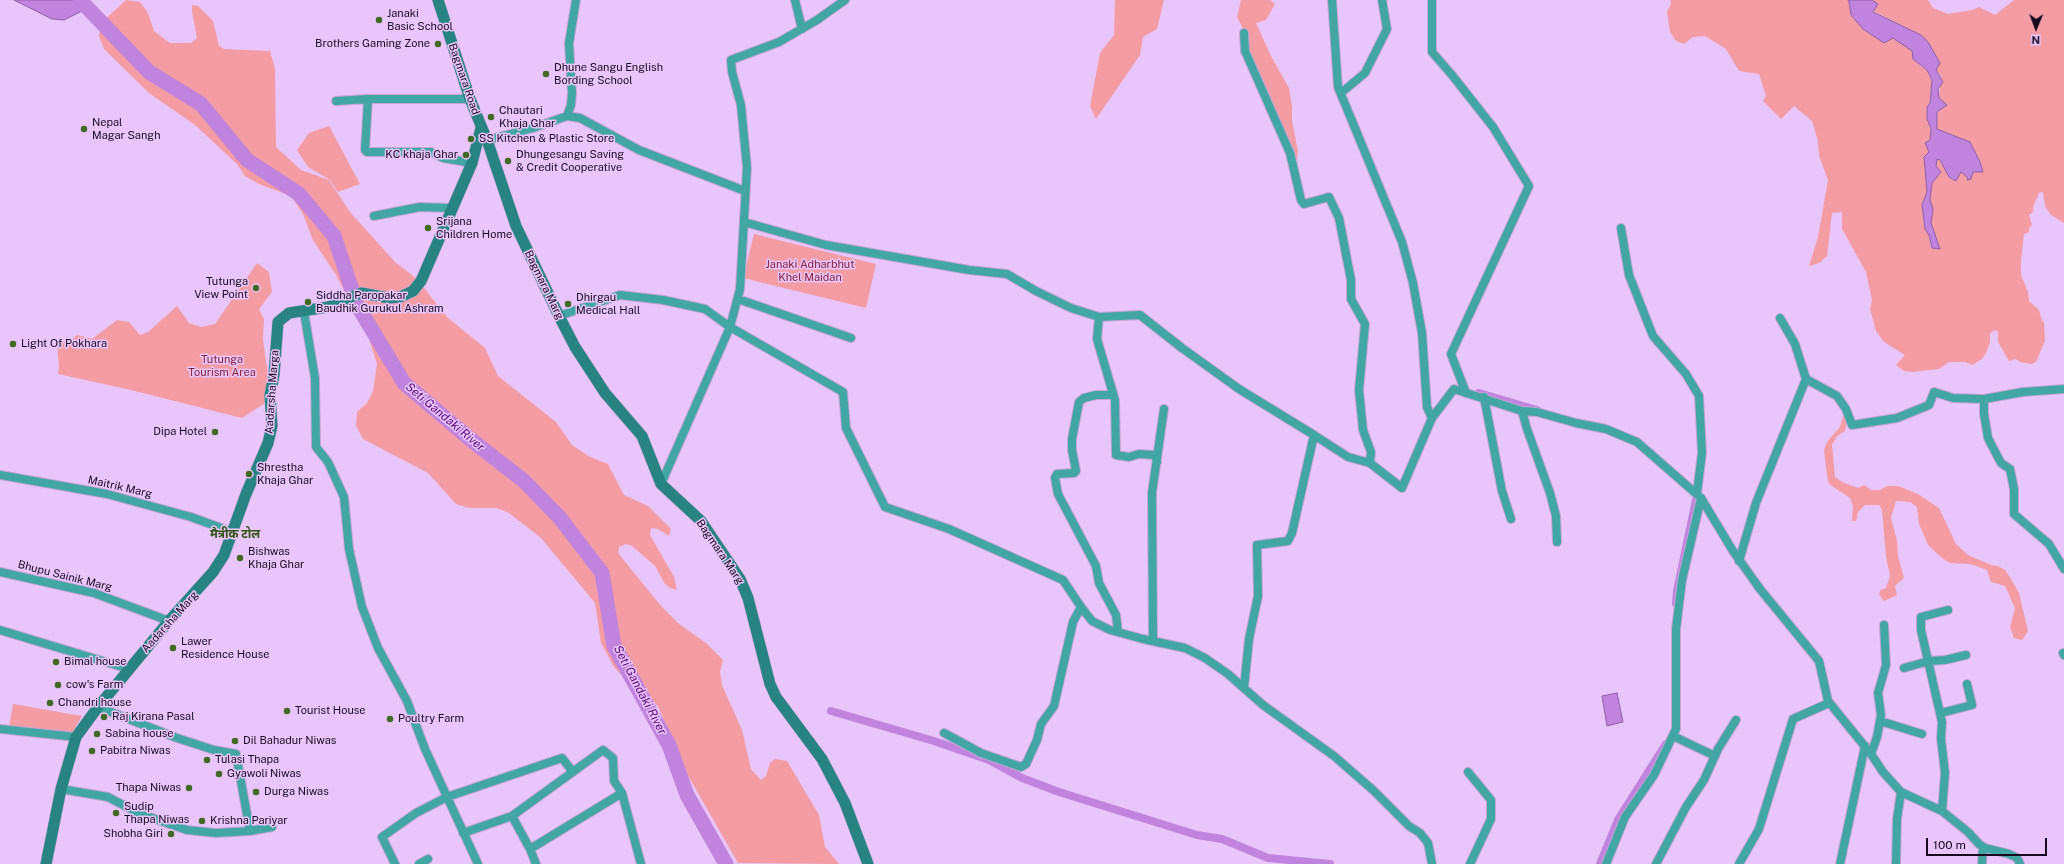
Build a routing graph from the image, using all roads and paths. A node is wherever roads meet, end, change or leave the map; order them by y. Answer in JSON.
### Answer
{"nodes":[{"id":1,"x":576,"y":0,"type":"edge"},
{"id":2,"x":795,"y":0,"type":"edge"},
{"id":3,"x":845,"y":0,"type":"edge"},
{"id":4,"x":1332,"y":0,"type":"edge"},
{"id":5,"x":1382,"y":0,"type":"edge"},
{"id":6,"x":1432,"y":0,"type":"edge"},
{"id":7,"x":439,"y":3,"type":"edge"},
{"id":8,"x":802,"y":29,"type":"junction"},
{"id":9,"x":1244,"y":33,"type":"dead end"},
{"id":10,"x":1341,"y":93,"type":"junction"},
{"id":11,"x":368,"y":99,"type":"junction"},
{"id":12,"x":470,"y":99,"type":"junction"},
{"id":13,"x":336,"y":101,"type":"dead end"},
{"id":14,"x":568,"y":116,"type":"junction"},
{"id":15,"x":481,"y":128,"type":"junction"},
{"id":16,"x":487,"y":140,"type":"junction"},
{"id":17,"x":472,"y":163,"type":"junction"},
{"id":18,"x":745,"y":191,"type":"junction"},
{"id":19,"x":452,"y":208,"type":"junction"},
{"id":20,"x":374,"y":216,"type":"dead end"},
{"id":21,"x":744,"y":222,"type":"junction"},
{"id":22,"x":1621,"y":228,"type":"dead end"},
{"id":23,"x":738,"y":299,"type":"junction"},
{"id":24,"x":304,"y":312,"type":"junction"},
{"id":25,"x":559,"y":316,"type":"junction"},
{"id":26,"x":1099,"y":317,"type":"junction"},
{"id":27,"x":1780,"y":318,"type":"dead end"},
{"id":28,"x":730,"y":327,"type":"junction"},
{"id":29,"x":851,"y":338,"type":"dead end"},
{"id":30,"x":1806,"y":379,"type":"junction"},
{"id":31,"x":2064,"y":389,"type":"edge"},
{"id":32,"x":1466,"y":393,"type":"junction"},
{"id":33,"x":1113,"y":395,"type":"junction"},
{"id":34,"x":1484,"y":397,"type":"junction"},
{"id":35,"x":1984,"y":399,"type":"junction"},
{"id":36,"x":1164,"y":410,"type":"dead end"},
{"id":37,"x":1522,"y":411,"type":"junction"},
{"id":38,"x":1432,"y":418,"type":"junction"},
{"id":39,"x":1314,"y":435,"type":"junction"},
{"id":40,"x":268,"y":443,"type":"joint"},
{"id":41,"x":1157,"y":462,"type":"junction"},
{"id":42,"x":1370,"y":463,"type":"junction"},
{"id":43,"x":0,"y":475,"type":"edge"},
{"id":44,"x":661,"y":484,"type":"junction"},
{"id":45,"x":1699,"y":496,"type":"junction"},
{"id":46,"x":1511,"y":519,"type":"dead end"},
{"id":47,"x":232,"y":532,"type":"junction"},
{"id":48,"x":1557,"y":542,"type":"dead end"},
{"id":49,"x":1739,"y":560,"type":"junction"},
{"id":50,"x":2064,"y":569,"type":"edge"},
{"id":51,"x":0,"y":572,"type":"edge"},
{"id":52,"x":1081,"y":607,"type":"junction"},
{"id":53,"x":1948,"y":610,"type":"dead end"},
{"id":54,"x":169,"y":621,"type":"junction"},
{"id":55,"x":1884,"y":625,"type":"dead end"},
{"id":56,"x":0,"y":630,"type":"edge"},
{"id":57,"x":1118,"y":632,"type":"junction"},
{"id":58,"x":1153,"y":641,"type":"junction"},
{"id":59,"x":1966,"y":655,"type":"dead end"},
{"id":60,"x":1929,"y":661,"type":"junction"},
{"id":61,"x":1904,"y":668,"type":"dead end"},
{"id":62,"x":128,"y":669,"type":"junction"},
{"id":63,"x":1967,"y":684,"type":"dead end"},
{"id":64,"x":1244,"y":688,"type":"junction"},
{"id":65,"x":1829,"y":703,"type":"junction"},
{"id":66,"x":98,"y":707,"type":"junction"},
{"id":67,"x":1941,"y":713,"type":"junction"},
{"id":68,"x":1736,"y":720,"type":"dead end"},
{"id":69,"x":1880,"y":721,"type":"junction"},
{"id":70,"x":0,"y":729,"type":"edge"},
{"id":71,"x":944,"y":733,"type":"dead end"},
{"id":72,"x":1922,"y":734,"type":"dead end"},
{"id":73,"x":1673,"y":736,"type":"junction"},
{"id":74,"x":76,"y":737,"type":"junction"},
{"id":75,"x":1865,"y":746,"type":"junction"},
{"id":76,"x":1871,"y":754,"type":"junction"},
{"id":77,"x":1715,"y":756,"type":"junction"},
{"id":78,"x":573,"y":772,"type":"junction"},
{"id":79,"x":1468,"y":772,"type":"dead end"},
{"id":80,"x":61,"y":789,"type":"junction"},
{"id":81,"x":1901,"y":792,"type":"junction"},
{"id":82,"x":622,"y":794,"type":"junction"},
{"id":83,"x":447,"y":797,"type":"junction"},
{"id":84,"x":1942,"y":811,"type":"junction"},
{"id":85,"x":512,"y":816,"type":"junction"},
{"id":86,"x":272,"y":827,"type":"dead end"},
{"id":87,"x":250,"y":831,"type":"junction"},
{"id":88,"x":463,"y":833,"type":"junction"},
{"id":89,"x":1983,"y":847,"type":"junction"},
{"id":90,"x":530,"y":849,"type":"junction"},
{"id":91,"x":428,"y":859,"type":"dead end"},
{"id":92,"x":46,"y":864,"type":"edge"},
{"id":93,"x":395,"y":864,"type":"edge"},
{"id":94,"x":419,"y":864,"type":"edge"},
{"id":95,"x":478,"y":864,"type":"edge"},
{"id":96,"x":536,"y":864,"type":"edge"},
{"id":97,"x":641,"y":864,"type":"edge"},
{"id":98,"x":868,"y":864,"type":"edge"},
{"id":99,"x":1432,"y":864,"type":"edge"},
{"id":100,"x":1470,"y":864,"type":"edge"},
{"id":101,"x":1606,"y":864,"type":"edge"},
{"id":102,"x":1656,"y":864,"type":"edge"},
{"id":103,"x":1739,"y":864,"type":"edge"},
{"id":104,"x":1840,"y":864,"type":"edge"},
{"id":105,"x":1896,"y":864,"type":"edge"},
{"id":106,"x":1982,"y":864,"type":"edge"},
{"id":107,"x":2020,"y":864,"type":"edge"}],
"edges":[{"from":1,"to":14,"type":"street"},
{"from":2,"to":8,"type":"street"},
{"from":3,"to":8,"type":"street"},
{"from":4,"to":10,"type":"street"},
{"from":5,"to":10,"type":"street"},
{"from":6,"to":32,"type":"street"},
{"from":7,"to":12,"type":"main road","name":"Bagmara Road"},
{"from":8,"to":18,"type":"street"},
{"from":9,"to":42,"type":"street"},
{"from":10,"to":38,"type":"street"},
{"from":11,"to":12,"type":"street"},
{"from":11,"to":13,"type":"street"},
{"from":11,"to":17,"type":"street"},
{"from":12,"to":15,"type":"main road","name":"Bagmara Road"},
{"from":14,"to":16,"type":"street"},
{"from":14,"to":18,"type":"street"},
{"from":15,"to":16,"type":"main road","name":"Bagmara Marg"},
{"from":15,"to":17,"type":"main road"},
{"from":16,"to":25,"type":"main road","name":"Bagmara Marg"},
{"from":17,"to":19,"type":"main road"},
{"from":18,"to":21,"type":"street"},
{"from":19,"to":20,"type":"street"},
{"from":19,"to":24,"type":"main road","name":"Aadarsha Marga"},
{"from":21,"to":23,"type":"street"},
{"from":21,"to":26,"type":"street"},
{"from":22,"to":45,"type":"street"},
{"from":23,"to":28,"type":"street"},
{"from":23,"to":29,"type":"street"},
{"from":24,"to":40,"type":"main road","name":"Aadarsha Marga"},
{"from":24,"to":83,"type":"street"},
{"from":25,"to":28,"type":"street"},
{"from":25,"to":44,"type":"main road","name":"Bagmara Marg"},
{"from":26,"to":33,"type":"street"},
{"from":26,"to":39,"type":"street"},
{"from":27,"to":30,"type":"street"},
{"from":28,"to":44,"type":"street"},
{"from":28,"to":52,"type":"street"},
{"from":30,"to":35,"type":"street"},
{"from":30,"to":49,"type":"street"},
{"from":31,"to":35,"type":"street"},
{"from":32,"to":34,"type":"street"},
{"from":32,"to":38,"type":"street"},
{"from":33,"to":41,"type":"street"},
{"from":33,"to":57,"type":"street"},
{"from":34,"to":37,"type":"street"},
{"from":34,"to":46,"type":"street"},
{"from":35,"to":50,"type":"street"},
{"from":36,"to":41,"type":"street"},
{"from":37,"to":45,"type":"street"},
{"from":37,"to":48,"type":"street"},
{"from":38,"to":42,"type":"street"},
{"from":39,"to":42,"type":"street"},
{"from":39,"to":64,"type":"street"},
{"from":40,"to":47,"type":"main road","name":"Aadarsha Marg"},
{"from":41,"to":58,"type":"street"},
{"from":43,"to":47,"type":"street","name":"Maitrik Marg"},
{"from":44,"to":98,"type":"main road","name":"Bagmara Marg"},
{"from":45,"to":49,"type":"street"},
{"from":45,"to":73,"type":"street"},
{"from":47,"to":54,"type":"main road","name":"Aadarsha Marg"},
{"from":49,"to":65,"type":"street"},
{"from":51,"to":54,"type":"street","name":"Bhupu Sainik Marg"},
{"from":52,"to":57,"type":"street"},
{"from":52,"to":71,"type":"street"},
{"from":53,"to":60,"type":"street"},
{"from":54,"to":62,"type":"main road","name":"Aadarsha Marg"},
{"from":55,"to":69,"type":"street"},
{"from":56,"to":62,"type":"street"},
{"from":57,"to":58,"type":"street"},
{"from":58,"to":64,"type":"street"},
{"from":59,"to":60,"type":"street"},
{"from":60,"to":61,"type":"street"},
{"from":60,"to":67,"type":"street"},
{"from":62,"to":66,"type":"main road","name":"Aadarsha Marg"},
{"from":63,"to":67,"type":"street"},
{"from":64,"to":99,"type":"street"},
{"from":65,"to":75,"type":"street"},
{"from":65,"to":103,"type":"street"},
{"from":66,"to":74,"type":"main road","name":"Aadarsha Marg"},
{"from":66,"to":87,"type":"street"},
{"from":67,"to":84,"type":"street"},
{"from":68,"to":77,"type":"street"},
{"from":69,"to":72,"type":"street"},
{"from":69,"to":76,"type":"street"},
{"from":70,"to":74,"type":"street"},
{"from":73,"to":77,"type":"street"},
{"from":73,"to":101,"type":"street"},
{"from":74,"to":80,"type":"main road","name":"Aadarsha Marg"},
{"from":75,"to":76,"type":"street"},
{"from":75,"to":104,"type":"street"},
{"from":76,"to":81,"type":"street"},
{"from":77,"to":102,"type":"street"},
{"from":78,"to":82,"type":"street"},
{"from":78,"to":83,"type":"street"},
{"from":78,"to":85,"type":"street"},
{"from":79,"to":100,"type":"street"},
{"from":80,"to":87,"type":"street"},
{"from":80,"to":92,"type":"main road","name":"Aadarsha Marg"},
{"from":81,"to":84,"type":"street"},
{"from":81,"to":105,"type":"street"},
{"from":82,"to":90,"type":"street"},
{"from":82,"to":97,"type":"street"},
{"from":83,"to":88,"type":"street"},
{"from":83,"to":93,"type":"street"},
{"from":84,"to":89,"type":"street"},
{"from":85,"to":88,"type":"street"},
{"from":85,"to":90,"type":"street"},
{"from":86,"to":87,"type":"street"},
{"from":88,"to":95,"type":"street"},
{"from":89,"to":106,"type":"street"},
{"from":89,"to":107,"type":"street"},
{"from":90,"to":96,"type":"street"},
{"from":91,"to":94,"type":"street"}]}
